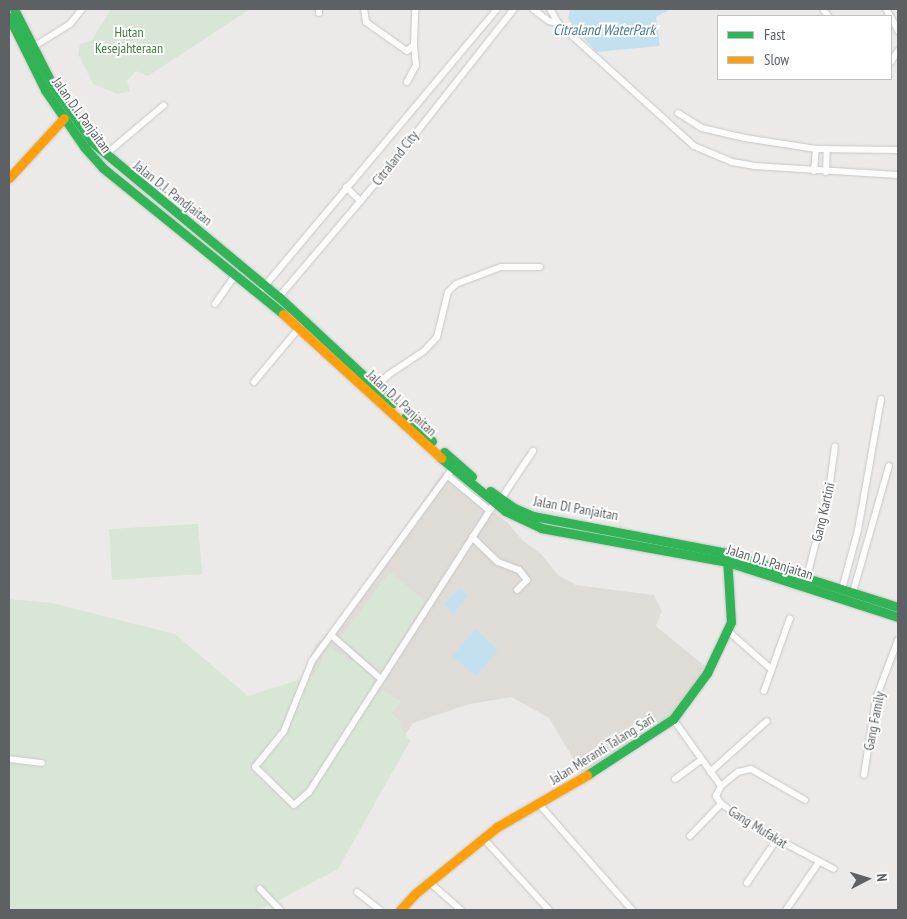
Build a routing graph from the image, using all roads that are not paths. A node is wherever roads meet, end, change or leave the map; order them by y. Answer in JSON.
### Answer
{"nodes":[{"id":1,"x":14,"y":9,"type":"edge"},
{"id":2,"x":82,"y":9,"type":"edge"},
{"id":3,"x":364,"y":9,"type":"edge"},
{"id":4,"x":415,"y":9,"type":"edge"},
{"id":5,"x":497,"y":9,"type":"edge"},
{"id":6,"x":514,"y":9,"type":"edge"},
{"id":7,"x":533,"y":9,"type":"edge"},
{"id":8,"x":550,"y":9,"type":"edge"},
{"id":9,"x":9,"y":17,"type":"edge"},
{"id":10,"x":558,"y":23,"type":"junction"},
{"id":11,"x":414,"y":45,"type":"junction"},
{"id":12,"x":33,"y":48,"type":"junction"},
{"id":13,"x":406,"y":82,"type":"dead end"},
{"id":14,"x":164,"y":105,"type":"dead end"},
{"id":15,"x":678,"y":113,"type":"dead end"},
{"id":16,"x":67,"y":115,"type":"junction"},
{"id":17,"x":816,"y":149,"type":"junction"},
{"id":18,"x":827,"y":149,"type":"junction"},
{"id":19,"x":898,"y":150,"type":"edge"},
{"id":20,"x":105,"y":155,"type":"junction"},
{"id":21,"x":814,"y":171,"type":"junction"},
{"id":22,"x":826,"y":172,"type":"junction"},
{"id":23,"x":898,"y":176,"type":"edge"},
{"id":24,"x":9,"y":178,"type":"edge"},
{"id":25,"x":346,"y":187,"type":"junction"},
{"id":26,"x":360,"y":201,"type":"junction"},
{"id":27,"x":540,"y":267,"type":"dead end"},
{"id":28,"x":236,"y":274,"type":"junction"},
{"id":29,"x":262,"y":289,"type":"junction"},
{"id":30,"x":276,"y":301,"type":"junction"},
{"id":31,"x":215,"y":304,"type":"dead end"},
{"id":32,"x":299,"y":328,"type":"junction"},
{"id":33,"x":254,"y":382,"type":"dead end"},
{"id":34,"x":374,"y":390,"type":"junction"},
{"id":35,"x":881,"y":399,"type":"dead end"},
{"id":36,"x":835,"y":446,"type":"dead end"},
{"id":37,"x":533,"y":451,"type":"dead end"},
{"id":38,"x":889,"y":466,"type":"dead end"},
{"id":39,"x":450,"y":473,"type":"junction"},
{"id":40,"x":495,"y":502,"type":"junction"},
{"id":41,"x":472,"y":537,"type":"junction"},
{"id":42,"x":727,"y":558,"type":"junction"},
{"id":43,"x":807,"y":577,"type":"junction"},
{"id":44,"x":842,"y":589,"type":"junction"},
{"id":45,"x":517,"y":590,"type":"dead end"},
{"id":46,"x":854,"y":592,"type":"junction"},
{"id":47,"x":870,"y":597,"type":"junction"},
{"id":48,"x":866,"y":607,"type":"junction"},
{"id":49,"x":898,"y":607,"type":"edge"},
{"id":50,"x":898,"y":617,"type":"edge"},
{"id":51,"x":790,"y":618,"type":"dead end"},
{"id":52,"x":728,"y":631,"type":"junction"},
{"id":53,"x":331,"y":635,"type":"junction"},
{"id":54,"x":898,"y":640,"type":"edge"},
{"id":55,"x":771,"y":669,"type":"junction"},
{"id":56,"x":380,"y":678,"type":"junction"},
{"id":57,"x":764,"y":691,"type":"dead end"},
{"id":58,"x":673,"y":719,"type":"junction"},
{"id":59,"x":767,"y":720,"type":"dead end"},
{"id":60,"x":9,"y":759,"type":"edge"},
{"id":61,"x":701,"y":760,"type":"junction"},
{"id":62,"x":42,"y":763,"type":"dead end"},
{"id":63,"x":710,"y":772,"type":"junction"},
{"id":64,"x":864,"y":774,"type":"dead end"},
{"id":65,"x":675,"y":779,"type":"dead end"},
{"id":66,"x":721,"y":786,"type":"junction"},
{"id":67,"x":805,"y":800,"type":"dead end"},
{"id":68,"x":539,"y":804,"type":"junction"},
{"id":69,"x":722,"y":804,"type":"junction"},
{"id":70,"x":690,"y":836,"type":"dead end"},
{"id":71,"x":483,"y":838,"type":"junction"},
{"id":72,"x":777,"y":839,"type":"junction"},
{"id":73,"x":819,"y":862,"type":"junction"},
{"id":74,"x":834,"y":869,"type":"dead end"},
{"id":75,"x":429,"y":882,"type":"junction"},
{"id":76,"x":746,"y":883,"type":"dead end"},
{"id":77,"x":260,"y":889,"type":"dead end"},
{"id":78,"x":357,"y":892,"type":"dead end"},
{"id":79,"x":280,"y":910,"type":"edge"},
{"id":80,"x":380,"y":910,"type":"edge"},
{"id":81,"x":400,"y":910,"type":"edge"},
{"id":82,"x":461,"y":910,"type":"edge"},
{"id":83,"x":549,"y":910,"type":"edge"},
{"id":84,"x":632,"y":910,"type":"edge"},
{"id":85,"x":786,"y":910,"type":"edge"}],
"edges":[{"from":1,"to":12,"type":"main road","name":"Jalan D.I. Pandjaitan"},
{"from":2,"to":12,"type":"street"},
{"from":3,"to":11,"type":"street"},
{"from":4,"to":11,"type":"street"},
{"from":5,"to":25,"type":"street","name":"Citraland City"},
{"from":6,"to":26,"type":"street","name":"Citraland City"},
{"from":7,"to":10,"type":"street"},
{"from":8,"to":10,"type":"street"},
{"from":9,"to":16,"type":"main road","name":"Jalan D.I. Panjaitan"},
{"from":10,"to":21,"type":"street"},
{"from":11,"to":13,"type":"street"},
{"from":12,"to":16,"type":"main road","name":"Jalan D.I. Pandjaitan"},
{"from":14,"to":20,"type":"street"},
{"from":15,"to":17,"type":"street"},
{"from":16,"to":20,"type":"main road","name":"Jalan D.I. Pandjaitan"},
{"from":16,"to":24,"type":"main road"},
{"from":16,"to":28,"type":"main road","name":"Jalan D.I. Panjaitan"},
{"from":17,"to":18,"type":"street"},
{"from":17,"to":21,"type":"street"},
{"from":18,"to":19,"type":"street"},
{"from":18,"to":22,"type":"street"},
{"from":20,"to":29,"type":"main road","name":"Jalan D.I. Pandjaitan"},
{"from":21,"to":22,"type":"street"},
{"from":22,"to":23,"type":"street"},
{"from":25,"to":26,"type":"street"},
{"from":25,"to":29,"type":"street","name":"Citraland City"},
{"from":26,"to":30,"type":"street","name":"Citraland City"},
{"from":27,"to":34,"type":"street"},
{"from":28,"to":29,"type":"main road","name":"Jalan D.I. Panjaitan"},
{"from":28,"to":31,"type":"street"},
{"from":29,"to":30,"type":"main road","name":"Jalan DI Panjaitan"},
{"from":30,"to":32,"type":"main road","name":"Jalan D.I. Panjaitan"},
{"from":30,"to":34,"type":"main road","name":"Jalan DI Panjaitan"},
{"from":32,"to":33,"type":"street"},
{"from":32,"to":34,"type":"main road","name":"Jalan D.I. Panjaitan"},
{"from":34,"to":39,"type":"main road","name":"Jalan D.I. Panjaitan"},
{"from":34,"to":40,"type":"main road","name":"Jalan DI Panjaitan"},
{"from":35,"to":44,"type":"street"},
{"from":36,"to":43,"type":"street","name":"Gang Kartini"},
{"from":37,"to":40,"type":"street"},
{"from":38,"to":46,"type":"street"},
{"from":39,"to":40,"type":"main road","name":"Jalan D.I. Panjaitan"},
{"from":39,"to":53,"type":"street"},
{"from":40,"to":41,"type":"street"},
{"from":40,"to":42,"type":"main road","name":"Jalan DI Panjaitan"},
{"from":41,"to":45,"type":"street"},
{"from":41,"to":56,"type":"street"},
{"from":42,"to":43,"type":"main road","name":"Jalan DI Panjaitan"},
{"from":42,"to":48,"type":"main road","name":"Jalan D.I. Panjaitan"},
{"from":42,"to":52,"type":"main road","name":"Jalan Meranti Talang Sari"},
{"from":43,"to":44,"type":"main road","name":"Jalan DI Panjaitan"},
{"from":44,"to":46,"type":"main road","name":"Jalan DI Panjaitan"},
{"from":46,"to":47,"type":"main road","name":"Jalan DI Panjaitan"},
{"from":47,"to":48,"type":"main road"},
{"from":47,"to":49,"type":"main road","name":"Jalan DI Panjaitan"},
{"from":48,"to":50,"type":"main road","name":"Jalan D.I. Panjaitan"},
{"from":51,"to":55,"type":"street"},
{"from":52,"to":55,"type":"street"},
{"from":52,"to":58,"type":"main road","name":"Jalan Meranti Talang Sari"},
{"from":53,"to":56,"type":"street"},
{"from":53,"to":56,"type":"street"},
{"from":54,"to":64,"type":"street","name":"Gang Family"},
{"from":55,"to":57,"type":"street"},
{"from":58,"to":61,"type":"street","name":"Gang Mufakat"},
{"from":58,"to":68,"type":"main road","name":"Jalan Meranti Talang Sari"},
{"from":59,"to":63,"type":"street"},
{"from":60,"to":62,"type":"street"},
{"from":61,"to":63,"type":"street","name":"Gang Mufakat"},
{"from":61,"to":65,"type":"street"},
{"from":63,"to":66,"type":"street","name":"Gang Mufakat"},
{"from":66,"to":67,"type":"street"},
{"from":66,"to":69,"type":"street","name":"Gang Mufakat"},
{"from":68,"to":71,"type":"main road","name":"Jalan Meranti Talang Sari"},
{"from":68,"to":84,"type":"street"},
{"from":69,"to":70,"type":"street"},
{"from":69,"to":72,"type":"street","name":"Gang Mufakat"},
{"from":71,"to":75,"type":"main road","name":"Jalan Meranti Talang Sari"},
{"from":71,"to":83,"type":"street"},
{"from":72,"to":73,"type":"street","name":"Gang Mufakat"},
{"from":72,"to":76,"type":"street"},
{"from":73,"to":74,"type":"street","name":"Gang Mufakat"},
{"from":73,"to":85,"type":"street"},
{"from":75,"to":81,"type":"main road","name":"Jalan Meranti Talang Sari"},
{"from":75,"to":82,"type":"street"},
{"from":77,"to":79,"type":"street"},
{"from":78,"to":80,"type":"street"}]}
